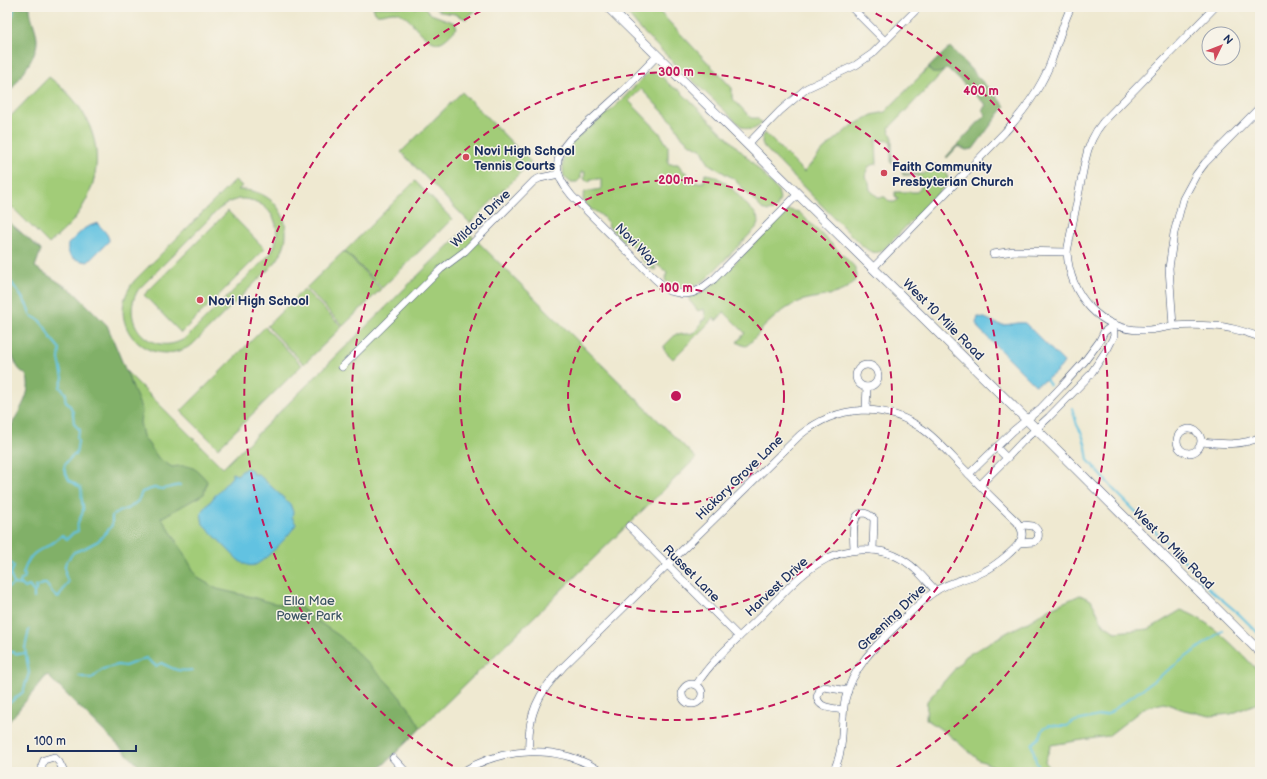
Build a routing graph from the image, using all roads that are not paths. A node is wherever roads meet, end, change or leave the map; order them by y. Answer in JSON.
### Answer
{"nodes":[{"id":1,"x":608,"y":7,"type":"edge"},
{"id":2,"x":851,"y":7,"type":"edge"},
{"id":3,"x":919,"y":7,"type":"edge"},
{"id":4,"x":1071,"y":7,"type":"edge"},
{"id":5,"x":1215,"y":7,"type":"edge"},
{"id":6,"x":885,"y":41,"type":"junction"},
{"id":7,"x":657,"y":56,"type":"junction"},
{"id":8,"x":1260,"y":107,"type":"edge"},
{"id":9,"x":748,"y":144,"type":"junction"},
{"id":10,"x":558,"y":174,"type":"junction"},
{"id":11,"x":798,"y":194,"type":"junction"},
{"id":12,"x":1067,"y":252,"type":"junction"},
{"id":13,"x":992,"y":254,"type":"dead end"},
{"id":14,"x":874,"y":268,"type":"junction"},
{"id":15,"x":1113,"y":325,"type":"junction"},
{"id":16,"x":1173,"y":326,"type":"junction"},
{"id":17,"x":1260,"y":337,"type":"edge"},
{"id":18,"x":342,"y":367,"type":"dead end"},
{"id":19,"x":1063,"y":385,"type":"junction"},
{"id":20,"x":866,"y":387,"type":"dead end"},
{"id":21,"x":1072,"y":394,"type":"junction"},
{"id":22,"x":866,"y":409,"type":"junction"},
{"id":23,"x":1027,"y":419,"type":"junction"},
{"id":24,"x":1036,"y":428,"type":"junction"},
{"id":25,"x":1260,"y":437,"type":"edge"},
{"id":26,"x":1202,"y":442,"type":"dead end"},
{"id":27,"x":996,"y":447,"type":"junction"},
{"id":28,"x":1007,"y":458,"type":"junction"},
{"id":29,"x":969,"y":474,"type":"junction"},
{"id":30,"x":980,"y":485,"type":"junction"},
{"id":31,"x":629,"y":526,"type":"dead end"},
{"id":32,"x":1020,"y":526,"type":"junction"},
{"id":33,"x":1021,"y":539,"type":"junction"},
{"id":34,"x":854,"y":550,"type":"junction"},
{"id":35,"x":873,"y":550,"type":"junction"},
{"id":36,"x":667,"y":565,"type":"junction"},
{"id":37,"x":936,"y":591,"type":"junction"},
{"id":38,"x":739,"y":637,"type":"junction"},
{"id":39,"x":1260,"y":652,"type":"edge"},
{"id":40,"x":697,"y":684,"type":"dead end"},
{"id":41,"x":848,"y":691,"type":"junction"},
{"id":42,"x":843,"y":710,"type":"junction"},
{"id":43,"x":529,"y":751,"type":"junction"},
{"id":44,"x":393,"y":758,"type":"dead end"},
{"id":45,"x":42,"y":772,"type":"edge"},
{"id":46,"x":64,"y":772,"type":"edge"},
{"id":47,"x":406,"y":772,"type":"edge"},
{"id":48,"x":462,"y":772,"type":"edge"},
{"id":49,"x":602,"y":772,"type":"edge"},
{"id":50,"x":833,"y":772,"type":"edge"}],
"edges":[{"from":1,"to":7,"type":"main road","name":"West 10 Mile Road"},
{"from":2,"to":6,"type":"street"},
{"from":3,"to":6,"type":"street"},
{"from":4,"to":14,"type":"street"},
{"from":5,"to":12,"type":"street"},
{"from":6,"to":9,"type":"street"},
{"from":7,"to":9,"type":"main road","name":"West 10 Mile Road"},
{"from":7,"to":10,"type":"street"},
{"from":8,"to":16,"type":"street"},
{"from":9,"to":11,"type":"main road","name":"West 10 Mile Road"},
{"from":10,"to":11,"type":"street","name":"Novi Way"},
{"from":10,"to":18,"type":"street","name":"Wildcat Drive"},
{"from":11,"to":14,"type":"main road","name":"West 10 Mile Road"},
{"from":12,"to":13,"type":"street"},
{"from":12,"to":15,"type":"street"},
{"from":14,"to":23,"type":"main road","name":"West 10 Mile Road"},
{"from":15,"to":16,"type":"street"},
{"from":15,"to":19,"type":"street"},
{"from":15,"to":21,"type":"street"},
{"from":16,"to":17,"type":"street"},
{"from":19,"to":21,"type":"street"},
{"from":19,"to":23,"type":"street"},
{"from":20,"to":22,"type":"street"},
{"from":21,"to":24,"type":"street"},
{"from":22,"to":29,"type":"street","name":"Hickory Grove Lane"},
{"from":22,"to":36,"type":"street","name":"Hickory Grove Lane"},
{"from":23,"to":24,"type":"main road","name":"West 10 Mile Road"},
{"from":23,"to":27,"type":"street"},
{"from":24,"to":28,"type":"street"},
{"from":24,"to":39,"type":"main road","name":"West 10 Mile Road"},
{"from":25,"to":26,"type":"street"},
{"from":27,"to":28,"type":"street"},
{"from":27,"to":29,"type":"street"},
{"from":28,"to":30,"type":"street"},
{"from":29,"to":30,"type":"street","name":"Hickory Grove Lane"},
{"from":30,"to":32,"type":"street","name":"Hickory Grove Lane"},
{"from":31,"to":36,"type":"street","name":"Russet Lane"},
{"from":32,"to":33,"type":"street"},
{"from":32,"to":33,"type":"street"},
{"from":33,"to":37,"type":"street","name":"Greening Drive"},
{"from":34,"to":35,"type":"street","name":"Harvest Drive"},
{"from":34,"to":35,"type":"street"},
{"from":34,"to":38,"type":"street","name":"Harvest Drive"},
{"from":35,"to":37,"type":"street","name":"Harvest Drive"},
{"from":36,"to":38,"type":"street","name":"Russet Lane"},
{"from":36,"to":43,"type":"street","name":"Hickory Grove Lane"},
{"from":37,"to":41,"type":"street","name":"Greening Drive"},
{"from":38,"to":40,"type":"street","name":"Harvest Drive"},
{"from":41,"to":42,"type":"street","name":"Greening Drive"},
{"from":41,"to":42,"type":"street"},
{"from":42,"to":50,"type":"street","name":"Greening Drive"},
{"from":43,"to":48,"type":"street"},
{"from":43,"to":49,"type":"street"},
{"from":44,"to":47,"type":"street"},
{"from":45,"to":46,"type":"street"}]}
